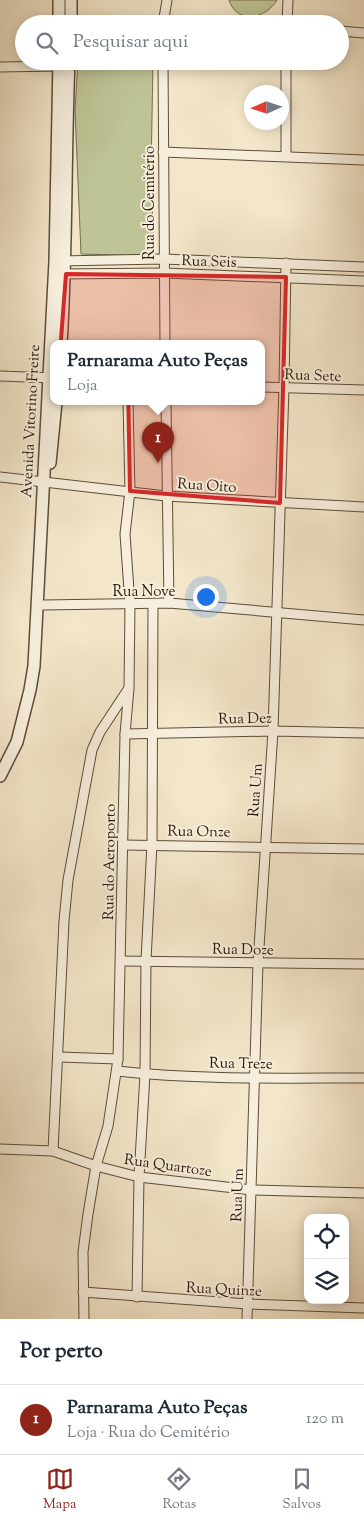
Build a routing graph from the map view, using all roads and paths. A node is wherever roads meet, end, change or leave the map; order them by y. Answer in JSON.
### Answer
{"nodes":[{"id":1,"x":59,"y":0,"type":"edge"},
{"id":2,"x":72,"y":0,"type":"edge"},
{"id":3,"x":167,"y":0,"type":"edge"},
{"id":4,"x":288,"y":0,"type":"edge"},
{"id":5,"x":59,"y":15,"type":"edge"},
{"id":6,"x":71,"y":15,"type":"edge"},
{"id":7,"x":164,"y":15,"type":"edge"},
{"id":8,"x":287,"y":15,"type":"edge"},
{"id":9,"x":349,"y":32,"type":"edge"},
{"id":10,"x":364,"y":33,"type":"edge"},
{"id":11,"x":15,"y":66,"type":"edge"},
{"id":12,"x":0,"y":67,"type":"edge"},
{"id":13,"x":62,"y":70,"type":"edge"},
{"id":14,"x":163,"y":70,"type":"edge"},
{"id":15,"x":286,"y":70,"type":"edge"},
{"id":16,"x":163,"y":152,"type":"junction"},
{"id":17,"x":286,"y":156,"type":"junction"},
{"id":18,"x":364,"y":160,"type":"edge"},
{"id":19,"x":163,"y":260,"type":"junction"},
{"id":20,"x":60,"y":261,"type":"junction"},
{"id":21,"x":286,"y":263,"type":"junction"},
{"id":22,"x":364,"y":267,"type":"edge"},
{"id":23,"x":164,"y":273,"type":"junction"},
{"id":24,"x":60,"y":274,"type":"junction"},
{"id":25,"x":286,"y":277,"type":"junction"},
{"id":26,"x":364,"y":281,"type":"edge"},
{"id":27,"x":54,"y":340,"type":"edge"},
{"id":28,"x":61,"y":340,"type":"edge"},
{"id":29,"x":165,"y":340,"type":"edge"},
{"id":30,"x":0,"y":376,"type":"edge"},
{"id":31,"x":50,"y":377,"type":"edge"},
{"id":32,"x":265,"y":387,"type":"edge"},
{"id":33,"x":284,"y":387,"type":"junction"},
{"id":34,"x":364,"y":390,"type":"edge"},
{"id":35,"x":50,"y":395,"type":"edge"},
{"id":36,"x":56,"y":405,"type":"edge"},
{"id":37,"x":128,"y":405,"type":"edge"},
{"id":38,"x":166,"y":405,"type":"edge"},
{"id":39,"x":0,"y":477,"type":"edge"},
{"id":40,"x":45,"y":483,"type":"junction"},
{"id":41,"x":130,"y":491,"type":"junction"},
{"id":42,"x":166,"y":496,"type":"junction"},
{"id":43,"x":280,"y":503,"type":"junction"},
{"id":44,"x":364,"y":507,"type":"edge"},
{"id":45,"x":169,"y":603,"type":"junction"},
{"id":46,"x":130,"y":604,"type":"junction"},
{"id":47,"x":153,"y":604,"type":"junction"},
{"id":48,"x":43,"y":605,"type":"junction"},
{"id":49,"x":276,"y":613,"type":"junction"},
{"id":50,"x":364,"y":620,"type":"edge"},
{"id":51,"x":129,"y":688,"type":"junction"},
{"id":52,"x":273,"y":732,"type":"junction"},
{"id":53,"x":364,"y":733,"type":"edge"},
{"id":54,"x":126,"y":734,"type":"junction"},
{"id":55,"x":153,"y":734,"type":"junction"},
{"id":56,"x":0,"y":776,"type":"edge"},
{"id":57,"x":0,"y":788,"type":"edge"},
{"id":58,"x":152,"y":844,"type":"junction"},
{"id":59,"x":123,"y":845,"type":"junction"},
{"id":60,"x":264,"y":846,"type":"junction"},
{"id":61,"x":364,"y":849,"type":"edge"},
{"id":62,"x":146,"y":960,"type":"junction"},
{"id":63,"x":121,"y":961,"type":"junction"},
{"id":64,"x":258,"y":963,"type":"junction"},
{"id":65,"x":364,"y":964,"type":"edge"},
{"id":66,"x":59,"y":1057,"type":"junction"},
{"id":67,"x":118,"y":1059,"type":"junction"},
{"id":68,"x":117,"y":1071,"type":"junction"},
{"id":69,"x":146,"y":1074,"type":"junction"},
{"id":70,"x":254,"y":1078,"type":"junction"},
{"id":71,"x":364,"y":1078,"type":"edge"},
{"id":72,"x":0,"y":1149,"type":"edge"},
{"id":73,"x":53,"y":1151,"type":"junction"},
{"id":74,"x":96,"y":1166,"type":"junction"},
{"id":75,"x":140,"y":1177,"type":"junction"},
{"id":76,"x":252,"y":1190,"type":"junction"},
{"id":77,"x":364,"y":1193,"type":"edge"},
{"id":78,"x":83,"y":1292,"type":"junction"},
{"id":79,"x":137,"y":1297,"type":"junction"},
{"id":80,"x":248,"y":1304,"type":"junction"},
{"id":81,"x":364,"y":1308,"type":"edge"},
{"id":82,"x":84,"y":1319,"type":"edge"},
{"id":83,"x":247,"y":1319,"type":"edge"}],
"edges":[{"from":1,"to":5,"type":"street"},
{"from":2,"to":6,"type":"street"},
{"from":3,"to":7,"type":"street"},
{"from":4,"to":8,"type":"street"},
{"from":9,"to":10,"type":"street"},
{"from":11,"to":12,"type":"street"},
{"from":13,"to":20,"type":"street","name":"Avenida Vitorino Freire"},
{"from":14,"to":16,"type":"street","name":"Rua do Cemitério"},
{"from":15,"to":17,"type":"street"},
{"from":16,"to":17,"type":"street"},
{"from":16,"to":19,"type":"street","name":"Rua do Cemitério"},
{"from":17,"to":18,"type":"street"},
{"from":19,"to":20,"type":"street"},
{"from":19,"to":21,"type":"street"},
{"from":19,"to":23,"type":"street","name":"Rua do Cemitério"},
{"from":20,"to":24,"type":"street","name":"Avenida Vitorino Freire"},
{"from":21,"to":22,"type":"street"},
{"from":21,"to":25,"type":"street","name":"Rua Um"},
{"from":23,"to":24,"type":"street","name":"Rua Seis"},
{"from":23,"to":25,"type":"street","name":"Rua Seis"},
{"from":23,"to":29,"type":"street","name":"Rua do Cemitério"},
{"from":24,"to":27,"type":"street","name":"Avenida Vitorino Freire"},
{"from":24,"to":28,"type":"street","name":"Avenida Vitorino Freire"},
{"from":25,"to":26,"type":"street","name":"Rua Seis"},
{"from":25,"to":33,"type":"street","name":"Rua Um"},
{"from":30,"to":31,"type":"street"},
{"from":32,"to":33,"type":"street","name":"Rua Sete"},
{"from":33,"to":34,"type":"street","name":"Rua Sete"},
{"from":33,"to":43,"type":"street","name":"Rua Um"},
{"from":35,"to":40,"type":"street","name":"Avenida Vitorino Freire"},
{"from":36,"to":40,"type":"street","name":"Avenida Vitorino Freire"},
{"from":37,"to":41,"type":"street","name":"Rua do Aeroporto"},
{"from":38,"to":42,"type":"street"},
{"from":39,"to":40,"type":"street","name":"Rua Oito"},
{"from":40,"to":41,"type":"street","name":"Rua Oito"},
{"from":40,"to":48,"type":"street","name":"Avenida Vitorino Freire"},
{"from":40,"to":56,"type":"street","name":"Avenida Vitorino Freire"},
{"from":41,"to":42,"type":"street","name":"Rua Oito"},
{"from":41,"to":46,"type":"street","name":"Rua do Aeroporto"},
{"from":42,"to":43,"type":"street","name":"Rua Oito"},
{"from":42,"to":45,"type":"street"},
{"from":43,"to":44,"type":"street","name":"Rua Oito"},
{"from":43,"to":49,"type":"street","name":"Rua Um"},
{"from":45,"to":47,"type":"street","name":"Rua Nove"},
{"from":45,"to":49,"type":"street","name":"Rua Nove"},
{"from":46,"to":47,"type":"street","name":"Rua Nove"},
{"from":46,"to":48,"type":"street","name":"Rua Nove"},
{"from":46,"to":51,"type":"street","name":"Rua do Aeroporto"},
{"from":47,"to":55,"type":"street"},
{"from":48,"to":57,"type":"street","name":"Avenida Vitorino Freire"},
{"from":49,"to":50,"type":"street","name":"Rua Nove"},
{"from":49,"to":52,"type":"street","name":"Rua Um"},
{"from":51,"to":54,"type":"street","name":"Rua do Aeroporto"},
{"from":51,"to":66,"type":"street"},
{"from":52,"to":53,"type":"street","name":"Rua Dez"},
{"from":52,"to":55,"type":"street","name":"Rua Dez"},
{"from":52,"to":60,"type":"street","name":"Rua Um"},
{"from":54,"to":55,"type":"street","name":"Rua Dez"},
{"from":54,"to":59,"type":"street","name":"Rua do Aeroporto"},
{"from":55,"to":58,"type":"street"},
{"from":58,"to":59,"type":"street","name":"Rua Onze"},
{"from":58,"to":60,"type":"street","name":"Rua Onze"},
{"from":58,"to":62,"type":"street"},
{"from":59,"to":63,"type":"street","name":"Rua do Aeroporto"},
{"from":60,"to":61,"type":"street","name":"Rua Onze"},
{"from":60,"to":64,"type":"street","name":"Rua Um"},
{"from":62,"to":63,"type":"street","name":"Rua Doze"},
{"from":62,"to":64,"type":"street","name":"Rua Doze"},
{"from":62,"to":69,"type":"street"},
{"from":63,"to":67,"type":"street","name":"Rua do Aeroporto"},
{"from":64,"to":65,"type":"street","name":"Rua Doze"},
{"from":64,"to":70,"type":"street","name":"Rua Um"},
{"from":66,"to":67,"type":"street"},
{"from":66,"to":73,"type":"street"},
{"from":67,"to":68,"type":"street","name":"Rua do Aeroporto"},
{"from":68,"to":69,"type":"street","name":"Rua Treze"},
{"from":68,"to":74,"type":"street","name":"Rua do Aeroporto"},
{"from":69,"to":70,"type":"street","name":"Rua Treze"},
{"from":69,"to":75,"type":"street"},
{"from":70,"to":71,"type":"street","name":"Rua Treze"},
{"from":70,"to":76,"type":"street","name":"Rua Um"},
{"from":72,"to":73,"type":"street","name":"Rua Quartoze"},
{"from":73,"to":74,"type":"street","name":"Rua Quartoze"},
{"from":74,"to":75,"type":"street","name":"Rua Quartoze"},
{"from":74,"to":78,"type":"street","name":"Rua do Aeroporto"},
{"from":75,"to":76,"type":"street","name":"Rua Quartoze"},
{"from":75,"to":79,"type":"street"},
{"from":76,"to":77,"type":"street","name":"Rua Quartoze"},
{"from":76,"to":80,"type":"street","name":"Rua Um"},
{"from":78,"to":79,"type":"street","name":"Rua Quinze"},
{"from":78,"to":82,"type":"street","name":"Rua do Aeroporto"},
{"from":79,"to":80,"type":"street","name":"Rua Quinze"},
{"from":80,"to":81,"type":"street","name":"Rua Quinze"},
{"from":80,"to":83,"type":"street","name":"Rua Um"}]}
